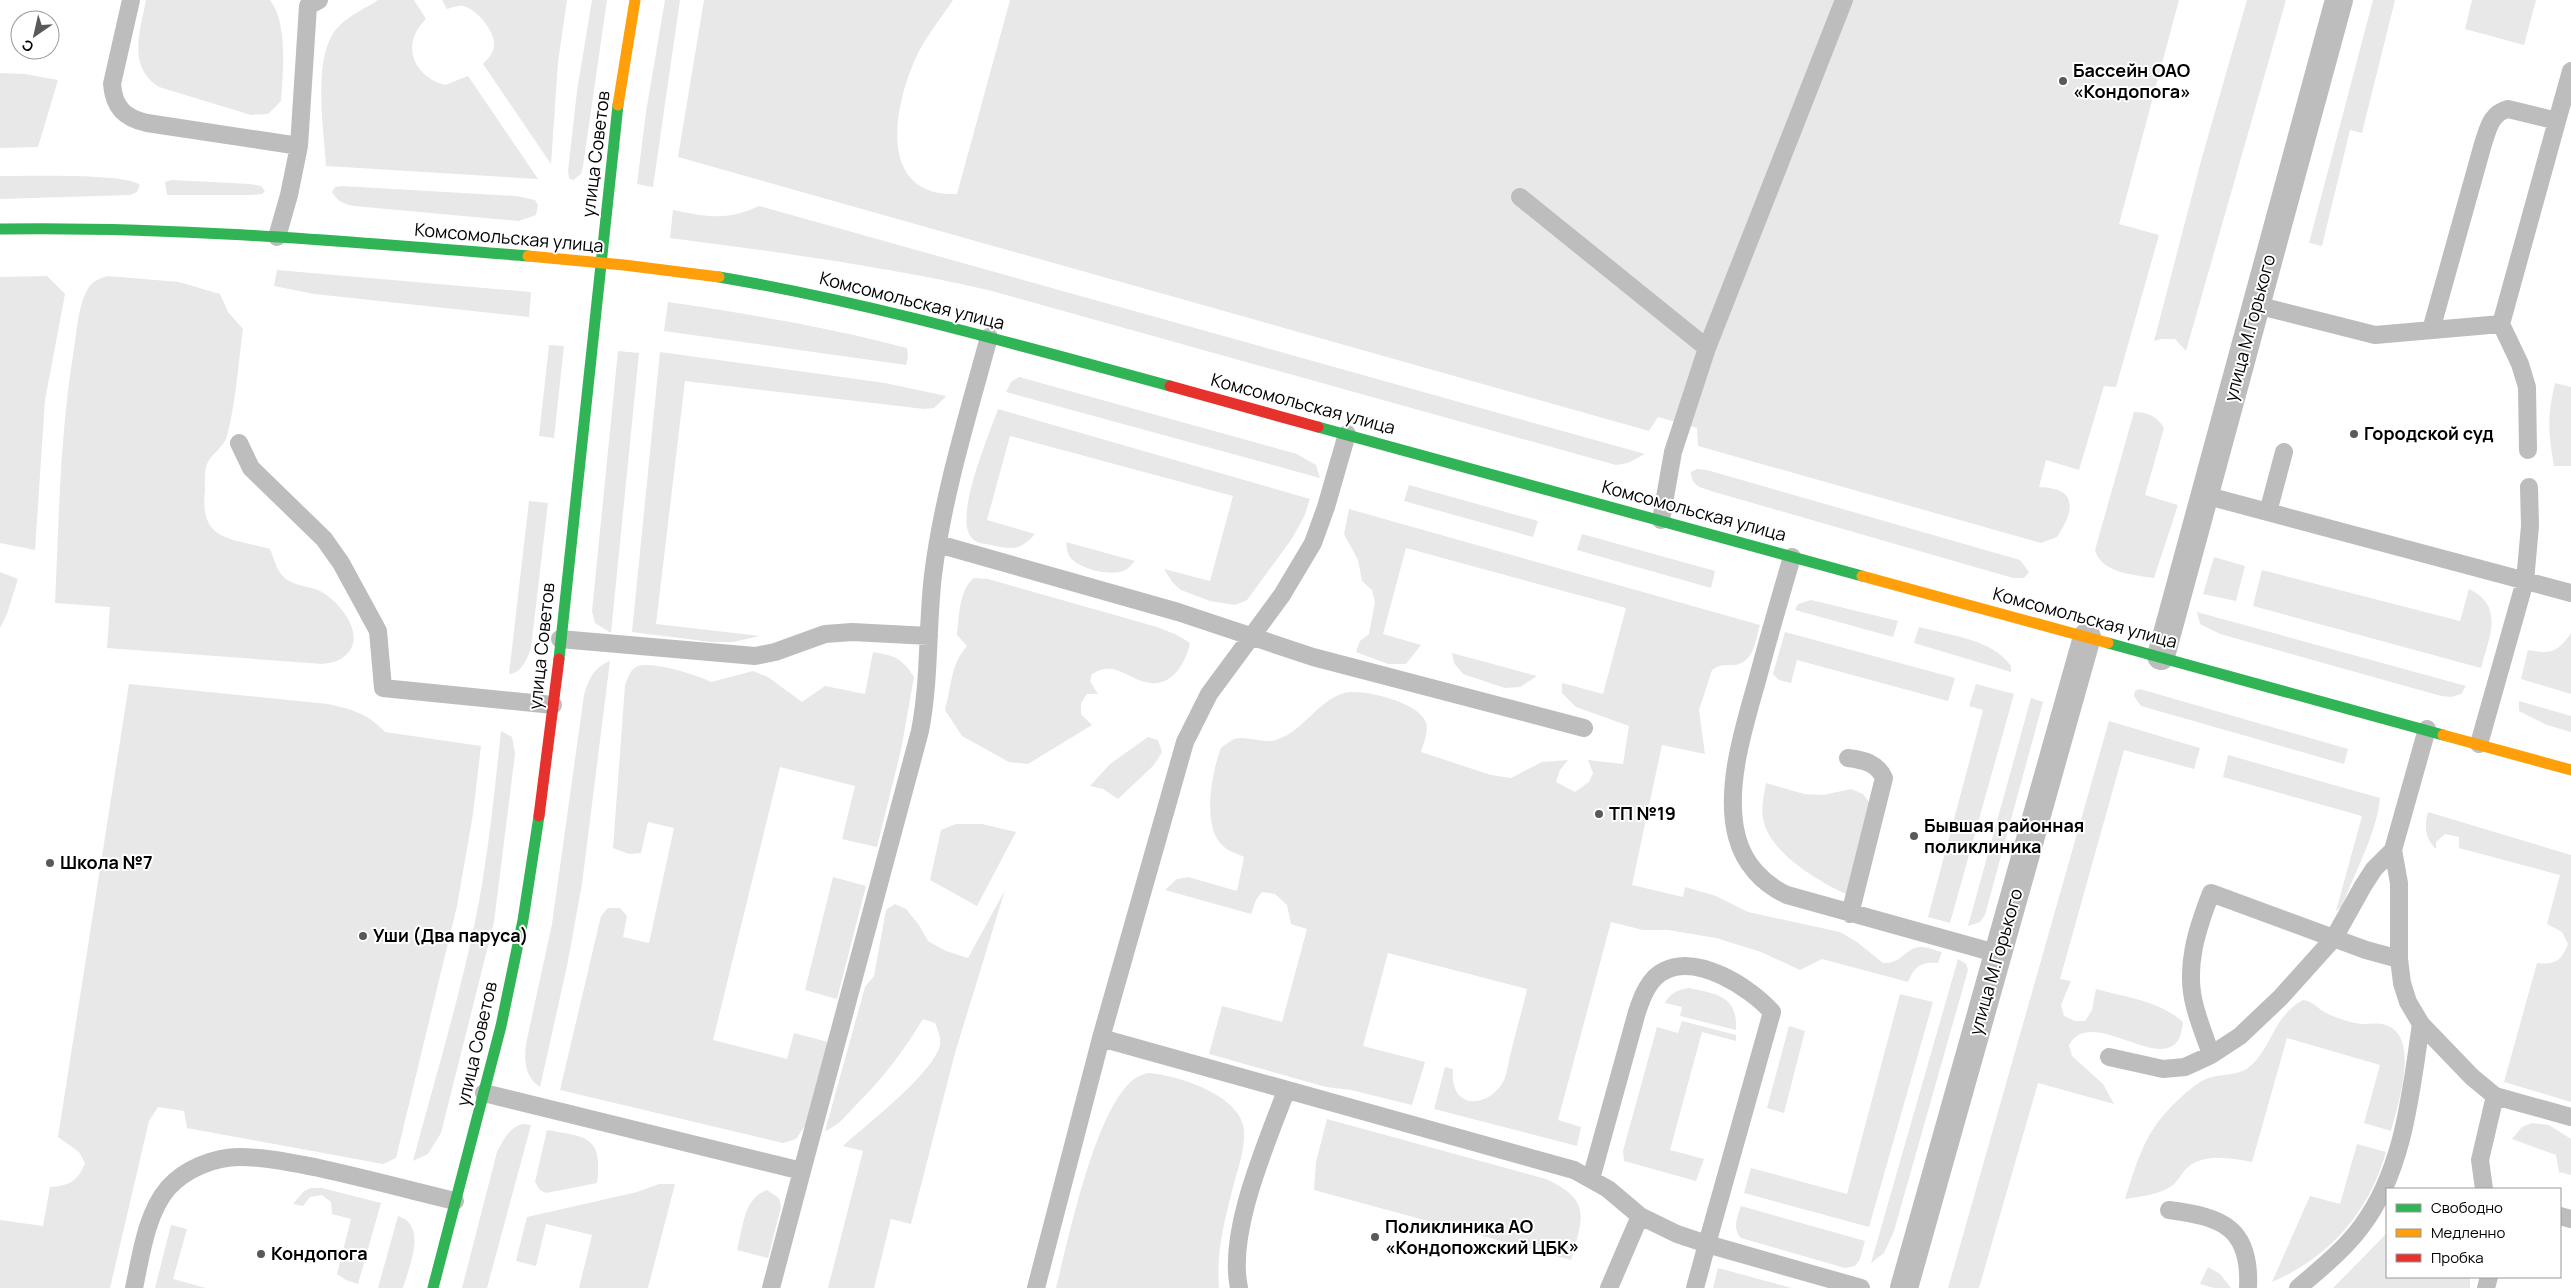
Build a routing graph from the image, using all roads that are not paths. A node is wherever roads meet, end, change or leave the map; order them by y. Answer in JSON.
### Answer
{"nodes":[{"id":1,"x":130,"y":0,"type":"edge"},
{"id":2,"x":635,"y":0,"type":"edge"},
{"id":3,"x":1844,"y":0,"type":"edge"},
{"id":4,"x":2339,"y":0,"type":"edge"},
{"id":5,"x":311,"y":2,"type":"edge"},
{"id":6,"x":2571,"y":72,"type":"edge"},
{"id":7,"x":2557,"y":121,"type":"junction"},
{"id":8,"x":299,"y":146,"type":"junction"},
{"id":9,"x":1520,"y":197,"type":"dead end"},
{"id":10,"x":0,"y":229,"type":"edge"},
{"id":11,"x":277,"y":237,"type":"junction"},
{"id":12,"x":600,"y":262,"type":"junction"},
{"id":13,"x":2256,"y":305,"type":"junction"},
{"id":14,"x":2501,"y":324,"type":"junction"},
{"id":15,"x":2431,"y":330,"type":"junction"},
{"id":16,"x":989,"y":337,"type":"junction"},
{"id":17,"x":1707,"y":348,"type":"junction"},
{"id":18,"x":1347,"y":434,"type":"junction"},
{"id":19,"x":239,"y":443,"type":"dead end"},
{"id":20,"x":2528,"y":450,"type":"dead end"},
{"id":21,"x":2284,"y":452,"type":"dead end"},
{"id":22,"x":2529,"y":487,"type":"dead end"},
{"id":23,"x":2204,"y":495,"type":"junction"},
{"id":24,"x":2268,"y":512,"type":"junction"},
{"id":25,"x":1661,"y":520,"type":"junction"},
{"id":26,"x":938,"y":544,"type":"junction"},
{"id":27,"x":1792,"y":557,"type":"junction"},
{"id":28,"x":2525,"y":581,"type":"junction"},
{"id":29,"x":2571,"y":593,"type":"edge"},
{"id":30,"x":929,"y":636,"type":"junction"},
{"id":31,"x":1250,"y":637,"type":"junction"},
{"id":32,"x":2088,"y":637,"type":"junction"},
{"id":33,"x":560,"y":638,"type":"junction"},
{"id":34,"x":2161,"y":656,"type":"junction"},
{"id":35,"x":553,"y":705,"type":"junction"},
{"id":36,"x":1584,"y":728,"type":"dead end"},
{"id":37,"x":2427,"y":729,"type":"junction"},
{"id":38,"x":2479,"y":744,"type":"junction"},
{"id":39,"x":1848,"y":758,"type":"dead end"},
{"id":40,"x":2571,"y":770,"type":"edge"},
{"id":41,"x":2393,"y":850,"type":"junction"},
{"id":42,"x":1850,"y":914,"type":"junction"},
{"id":43,"x":2334,"y":938,"type":"junction"},
{"id":44,"x":1999,"y":954,"type":"junction"},
{"id":45,"x":2399,"y":959,"type":"junction"},
{"id":46,"x":2421,"y":1024,"type":"junction"},
{"id":47,"x":1101,"y":1038,"type":"junction"},
{"id":48,"x":2211,"y":1055,"type":"junction"},
{"id":49,"x":2109,"y":1057,"type":"dead end"},
{"id":50,"x":1286,"y":1091,"type":"junction"},
{"id":51,"x":484,"y":1093,"type":"junction"},
{"id":52,"x":2494,"y":1096,"type":"junction"},
{"id":53,"x":2571,"y":1117,"type":"edge"},
{"id":54,"x":802,"y":1170,"type":"junction"},
{"id":55,"x":1591,"y":1179,"type":"junction"},
{"id":56,"x":2485,"y":1188,"type":"edge"},
{"id":57,"x":456,"y":1201,"type":"junction"},
{"id":58,"x":2169,"y":1210,"type":"dead end"},
{"id":59,"x":1640,"y":1216,"type":"junction"},
{"id":60,"x":1707,"y":1244,"type":"junction"},
{"id":61,"x":134,"y":1288,"type":"edge"},
{"id":62,"x":433,"y":1288,"type":"edge"},
{"id":63,"x":771,"y":1288,"type":"edge"},
{"id":64,"x":1036,"y":1288,"type":"edge"},
{"id":65,"x":1239,"y":1288,"type":"edge"},
{"id":66,"x":1609,"y":1288,"type":"edge"},
{"id":67,"x":1695,"y":1288,"type":"edge"},
{"id":68,"x":1861,"y":1288,"type":"edge"},
{"id":69,"x":1904,"y":1288,"type":"edge"},
{"id":70,"x":2248,"y":1288,"type":"edge"},
{"id":71,"x":2298,"y":1288,"type":"edge"}],
"edges":[{"from":1,"to":8,"type":"lane"},
{"from":2,"to":12,"type":"street","name":"улица Советов"},
{"from":3,"to":17,"type":"lane"},
{"from":4,"to":13,"type":"street","name":"улица М.Горького"},
{"from":5,"to":8,"type":"lane"},
{"from":6,"to":7,"type":"lane"},
{"from":7,"to":14,"type":"lane"},
{"from":7,"to":15,"type":"lane"},
{"from":8,"to":11,"type":"lane"},
{"from":9,"to":17,"type":"lane"},
{"from":10,"to":11,"type":"street","name":"Комсомольская улица"},
{"from":11,"to":12,"type":"street","name":"Комсомольская улица"},
{"from":12,"to":16,"type":"street","name":"Комсомольская улица"},
{"from":12,"to":33,"type":"street","name":"улица Советов"},
{"from":13,"to":15,"type":"lane"},
{"from":13,"to":23,"type":"street","name":"улица М.Горького"},
{"from":14,"to":15,"type":"lane"},
{"from":14,"to":20,"type":"lane"},
{"from":16,"to":18,"type":"street","name":"Комсомольская улица"},
{"from":16,"to":26,"type":"lane"},
{"from":17,"to":25,"type":"lane"},
{"from":18,"to":25,"type":"street","name":"Комсомольская улица"},
{"from":18,"to":31,"type":"lane"},
{"from":19,"to":35,"type":"lane"},
{"from":21,"to":24,"type":"lane"},
{"from":22,"to":28,"type":"lane"},
{"from":23,"to":24,"type":"lane"},
{"from":23,"to":34,"type":"street","name":"улица М.Горького"},
{"from":24,"to":28,"type":"lane"},
{"from":25,"to":27,"type":"street","name":"Комсомольская улица"},
{"from":26,"to":30,"type":"lane"},
{"from":26,"to":31,"type":"lane"},
{"from":27,"to":32,"type":"street","name":"Комсомольская улица"},
{"from":27,"to":42,"type":"lane"},
{"from":28,"to":29,"type":"lane"},
{"from":28,"to":38,"type":"lane"},
{"from":30,"to":33,"type":"lane"},
{"from":30,"to":54,"type":"lane"},
{"from":31,"to":36,"type":"lane"},
{"from":31,"to":47,"type":"lane"},
{"from":32,"to":34,"type":"street","name":"Комсомольская улица"},
{"from":32,"to":44,"type":"street","name":"улица М.Горького"},
{"from":33,"to":35,"type":"street","name":"улица Советов"},
{"from":34,"to":37,"type":"street","name":"Комсомольская улица"},
{"from":35,"to":51,"type":"street","name":"улица Советов"},
{"from":37,"to":38,"type":"street","name":"Комсомольская улица"},
{"from":37,"to":41,"type":"lane"},
{"from":38,"to":40,"type":"street","name":"Комсомольская улица"},
{"from":39,"to":42,"type":"lane"},
{"from":41,"to":43,"type":"lane"},
{"from":41,"to":45,"type":"lane"},
{"from":42,"to":44,"type":"lane"},
{"from":43,"to":45,"type":"lane"},
{"from":43,"to":48,"type":"lane"},
{"from":43,"to":48,"type":"lane"},
{"from":44,"to":69,"type":"street","name":"улица М.Горького"},
{"from":45,"to":46,"type":"lane"},
{"from":46,"to":52,"type":"lane"},
{"from":46,"to":71,"type":"lane"},
{"from":47,"to":50,"type":"lane"},
{"from":47,"to":64,"type":"lane"},
{"from":48,"to":49,"type":"lane"},
{"from":50,"to":55,"type":"lane"},
{"from":50,"to":65,"type":"lane"},
{"from":51,"to":54,"type":"lane"},
{"from":51,"to":57,"type":"street","name":"улица Советов"},
{"from":52,"to":53,"type":"lane"},
{"from":52,"to":56,"type":"lane"},
{"from":54,"to":63,"type":"lane"},
{"from":55,"to":59,"type":"lane"},
{"from":55,"to":60,"type":"lane"},
{"from":57,"to":61,"type":"lane"},
{"from":57,"to":62,"type":"street","name":"улица Советов"},
{"from":58,"to":70,"type":"lane"},
{"from":59,"to":60,"type":"lane"},
{"from":59,"to":66,"type":"lane"},
{"from":60,"to":67,"type":"lane"},
{"from":60,"to":68,"type":"lane"}]}
